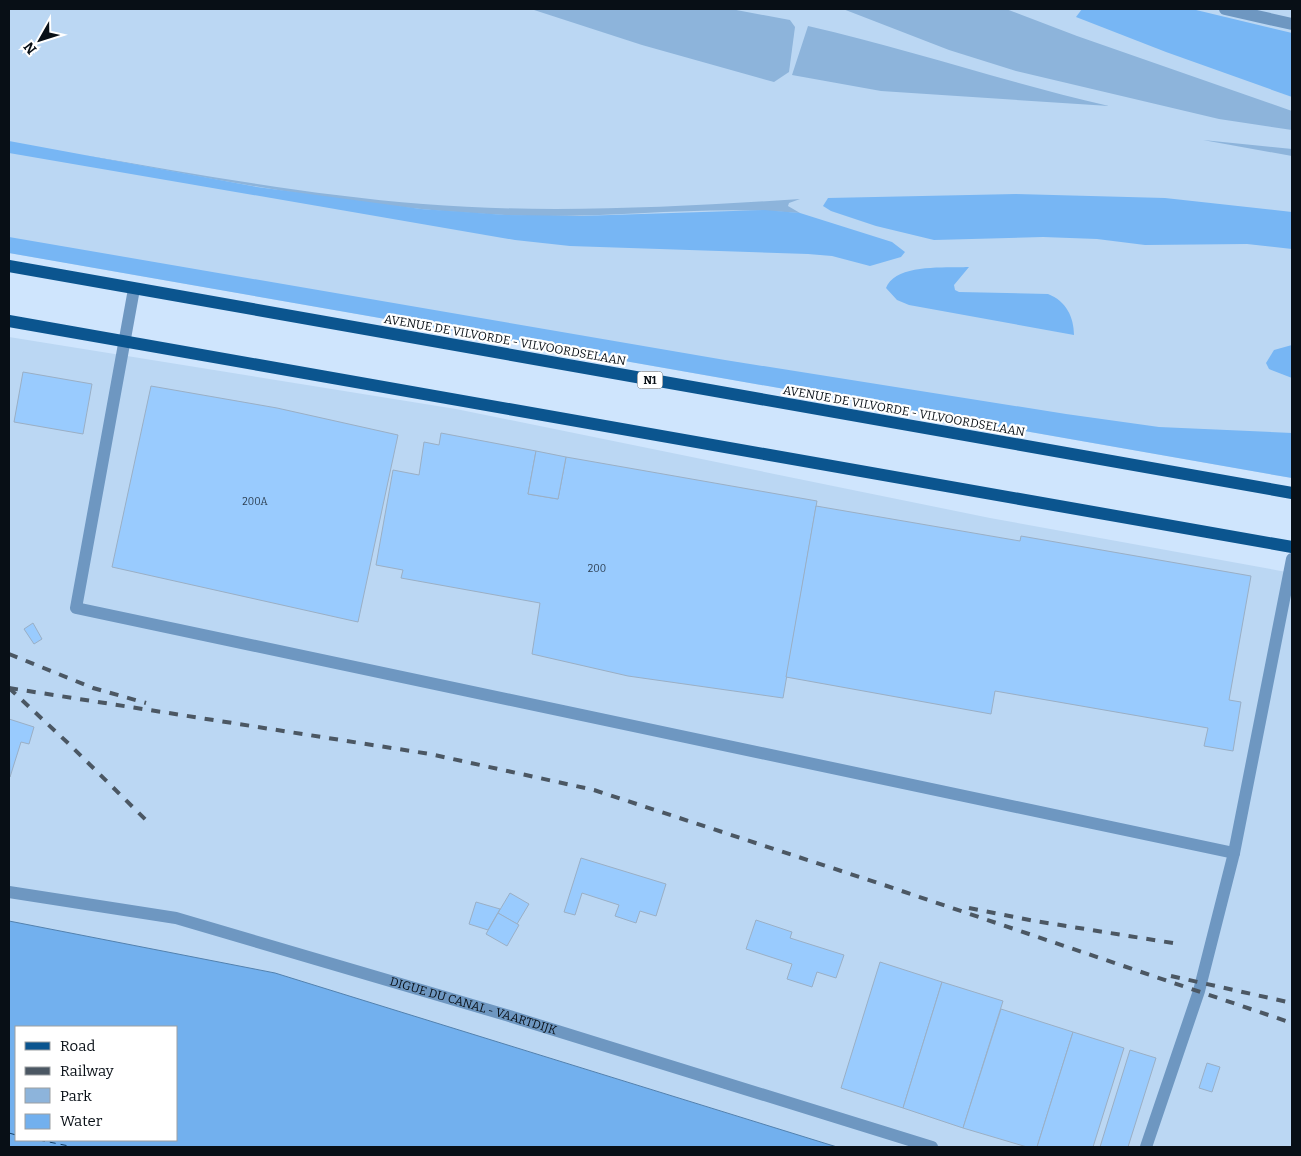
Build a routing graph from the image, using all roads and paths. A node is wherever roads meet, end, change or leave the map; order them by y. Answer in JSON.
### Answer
{"nodes":[{"id":1,"x":1225,"y":9,"type":"edge"},
{"id":2,"x":1292,"y":24,"type":"edge"},
{"id":3,"x":9,"y":266,"type":"edge"},
{"id":4,"x":134,"y":289,"type":"junction"},
{"id":5,"x":9,"y":321,"type":"edge"},
{"id":6,"x":125,"y":342,"type":"junction"},
{"id":7,"x":1292,"y":493,"type":"edge"},
{"id":8,"x":1292,"y":547,"type":"edge"},
{"id":9,"x":1292,"y":559,"type":"edge"},
{"id":10,"x":1234,"y":854,"type":"junction"},
{"id":11,"x":9,"y":892,"type":"edge"},
{"id":12,"x":932,"y":1147,"type":"edge"},
{"id":13,"x":1146,"y":1147,"type":"edge"}],
"edges":[{"from":1,"to":2,"type":"lane"},
{"from":3,"to":4,"type":"main road","name":"AVENUE DE VILVORDE - VILVOORDSELAAN","number":"N1"},
{"from":4,"to":6,"type":"lane"},
{"from":4,"to":7,"type":"main road","name":"AVENUE DE VILVORDE - VILVOORDSELAAN","number":"N1"},
{"from":5,"to":6,"type":"main road"},
{"from":6,"to":8,"type":"main road"},
{"from":6,"to":10,"type":"lane"},
{"from":9,"to":10,"type":"lane"},
{"from":10,"to":13,"type":"lane"},
{"from":11,"to":12,"type":"lane","name":"DIGUE DU CANAL - VAARTDIJK"}]}
